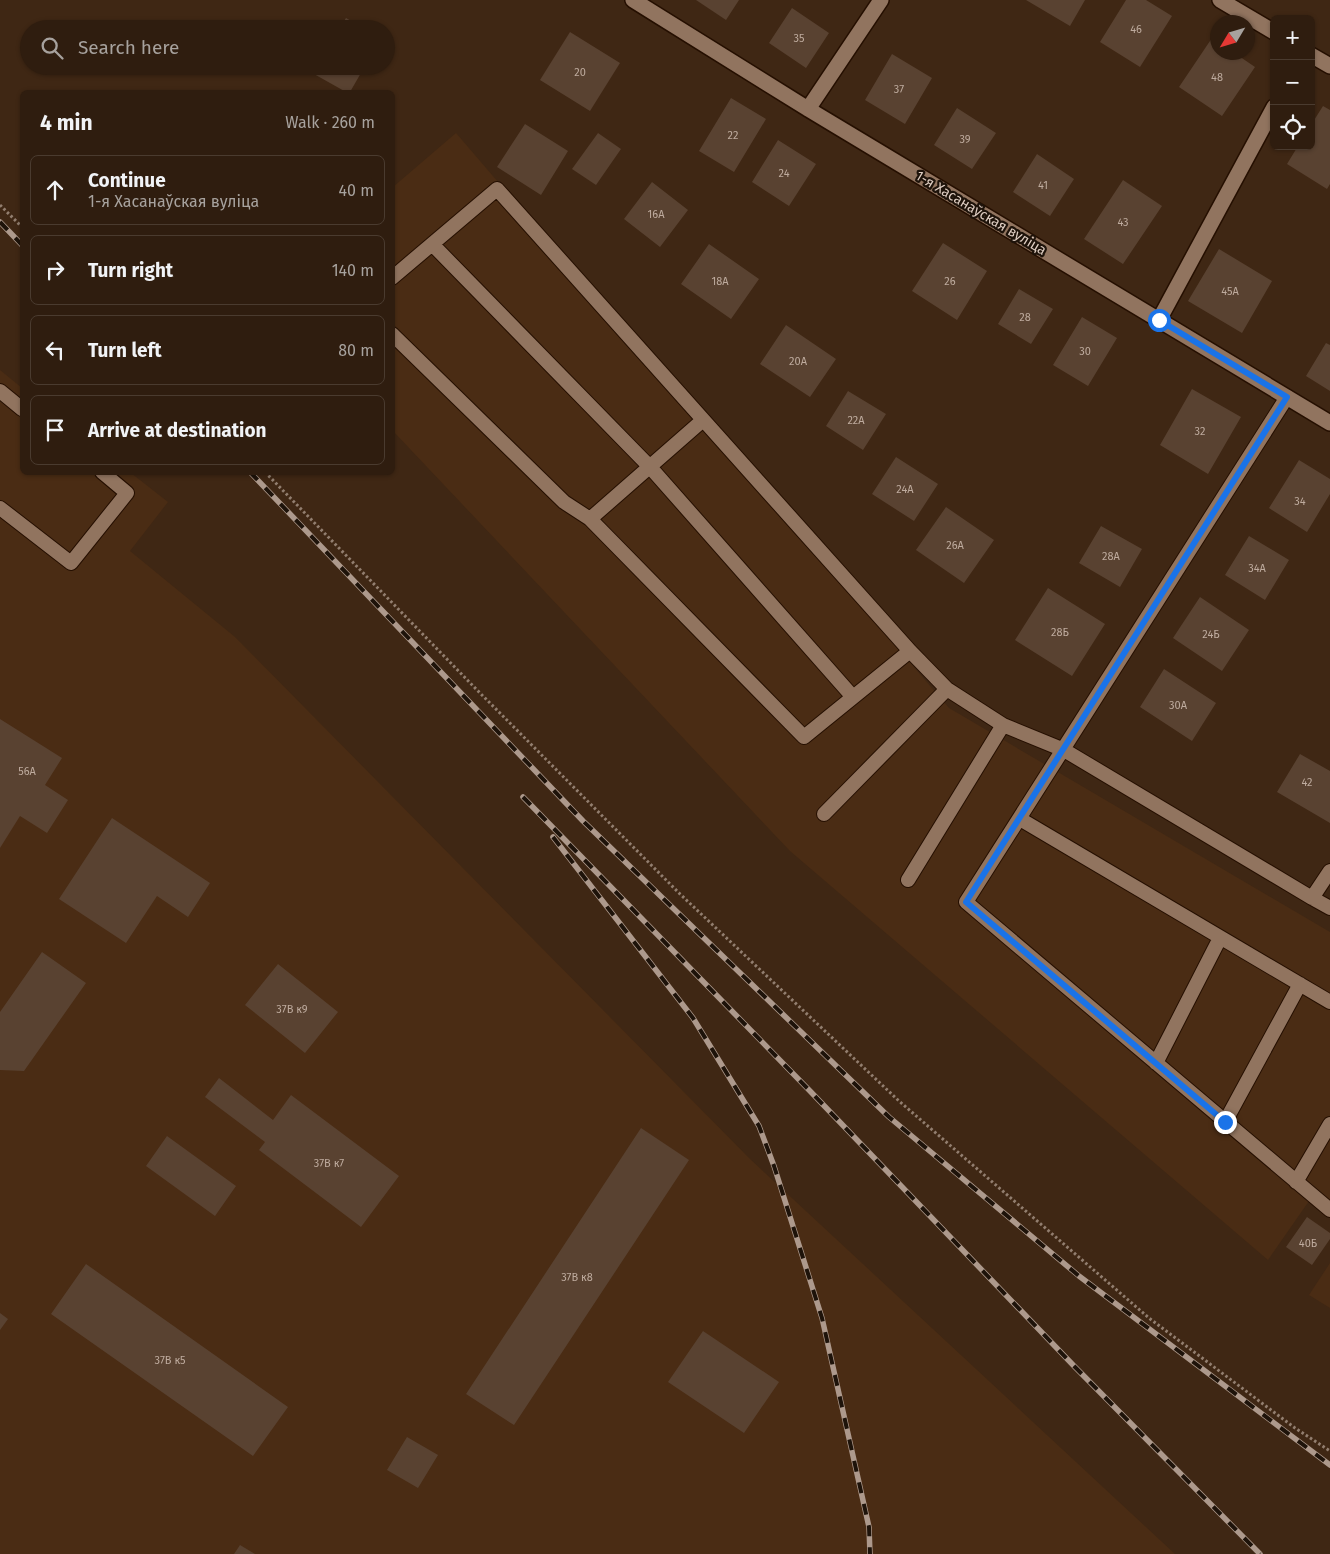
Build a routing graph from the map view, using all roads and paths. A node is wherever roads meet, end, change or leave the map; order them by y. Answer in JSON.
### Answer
{"nodes":[{"id":1,"x":633,"y":0,"type":"edge"},
{"id":2,"x":881,"y":0,"type":"edge"},
{"id":3,"x":1220,"y":0,"type":"edge"},
{"id":4,"x":1270,"y":30,"type":"edge"},
{"id":5,"x":1315,"y":57,"type":"edge"},
{"id":6,"x":1330,"y":66,"type":"edge"},
{"id":7,"x":808,"y":109,"type":"junction"},
{"id":8,"x":1270,"y":114,"type":"edge"},
{"id":9,"x":0,"y":205,"type":"edge"},
{"id":10,"x":20,"y":225,"type":"edge"},
{"id":11,"x":432,"y":244,"type":"junction"},
{"id":12,"x":395,"y":275,"type":"edge"},
{"id":13,"x":1159,"y":320,"type":"junction"},
{"id":14,"x":395,"y":337,"type":"edge"},
{"id":15,"x":0,"y":390,"type":"edge"},
{"id":16,"x":1287,"y":397,"type":"junction"},
{"id":17,"x":20,"y":407,"type":"edge"},
{"id":18,"x":703,"y":420,"type":"junction"},
{"id":19,"x":1330,"y":423,"type":"edge"},
{"id":20,"x":650,"y":466,"type":"junction"},
{"id":21,"x":106,"y":475,"type":"edge"},
{"id":22,"x":268,"y":475,"type":"edge"},
{"id":23,"x":0,"y":508,"type":"edge"},
{"id":24,"x":590,"y":518,"type":"junction"},
{"id":25,"x":910,"y":651,"type":"junction"},
{"id":26,"x":947,"y":689,"type":"junction"},
{"id":27,"x":853,"y":697,"type":"junction"},
{"id":28,"x":1002,"y":725,"type":"junction"},
{"id":29,"x":1064,"y":750,"type":"junction"},
{"id":30,"x":824,"y":814,"type":"dead end"},
{"id":31,"x":1020,"y":819,"type":"junction"},
{"id":32,"x":1330,"y":871,"type":"edge"},
{"id":33,"x":908,"y":880,"type":"dead end"},
{"id":34,"x":1312,"y":898,"type":"junction"},
{"id":35,"x":1330,"y":908,"type":"edge"},
{"id":36,"x":1220,"y":938,"type":"junction"},
{"id":37,"x":1300,"y":984,"type":"junction"},
{"id":38,"x":1330,"y":1002,"type":"edge"},
{"id":39,"x":1156,"y":1063,"type":"junction"},
{"id":40,"x":1225,"y":1122,"type":"junction"},
{"id":41,"x":1330,"y":1124,"type":"edge"},
{"id":42,"x":1296,"y":1182,"type":"junction"},
{"id":43,"x":1330,"y":1210,"type":"edge"},
{"id":44,"x":1330,"y":1451,"type":"edge"}],
"edges":[{"from":1,"to":7,"type":"street","name":"1-я Хасанаўская вуліца"},
{"from":2,"to":7,"type":"street"},
{"from":3,"to":4,"type":"street"},
{"from":5,"to":6,"type":"street"},
{"from":7,"to":13,"type":"street","name":"1-я Хасанаўская вуліца"},
{"from":8,"to":13,"type":"street"},
{"from":9,"to":10,"type":"path"},
{"from":11,"to":12,"type":"lane"},
{"from":11,"to":18,"type":"lane"},
{"from":11,"to":20,"type":"lane"},
{"from":13,"to":16,"type":"street","name":"1-я Хасанаўская вуліца"},
{"from":14,"to":24,"type":"lane"},
{"from":15,"to":17,"type":"lane"},
{"from":16,"to":19,"type":"street","name":"1-я Хасанаўская вуліца"},
{"from":16,"to":29,"type":"lane"},
{"from":18,"to":20,"type":"lane"},
{"from":18,"to":25,"type":"lane"},
{"from":20,"to":24,"type":"lane"},
{"from":20,"to":27,"type":"lane"},
{"from":21,"to":23,"type":"lane"},
{"from":22,"to":44,"type":"path"},
{"from":24,"to":27,"type":"lane"},
{"from":25,"to":26,"type":"lane"},
{"from":25,"to":27,"type":"lane"},
{"from":26,"to":28,"type":"lane"},
{"from":26,"to":30,"type":"lane"},
{"from":28,"to":29,"type":"lane"},
{"from":28,"to":33,"type":"lane"},
{"from":29,"to":31,"type":"lane"},
{"from":29,"to":34,"type":"lane"},
{"from":31,"to":36,"type":"lane"},
{"from":31,"to":39,"type":"lane"},
{"from":32,"to":34,"type":"lane"},
{"from":34,"to":35,"type":"lane"},
{"from":36,"to":37,"type":"lane"},
{"from":36,"to":39,"type":"lane"},
{"from":37,"to":38,"type":"lane"},
{"from":37,"to":40,"type":"lane"},
{"from":39,"to":40,"type":"lane"},
{"from":40,"to":42,"type":"lane"},
{"from":41,"to":42,"type":"lane"},
{"from":42,"to":43,"type":"lane"}]}
